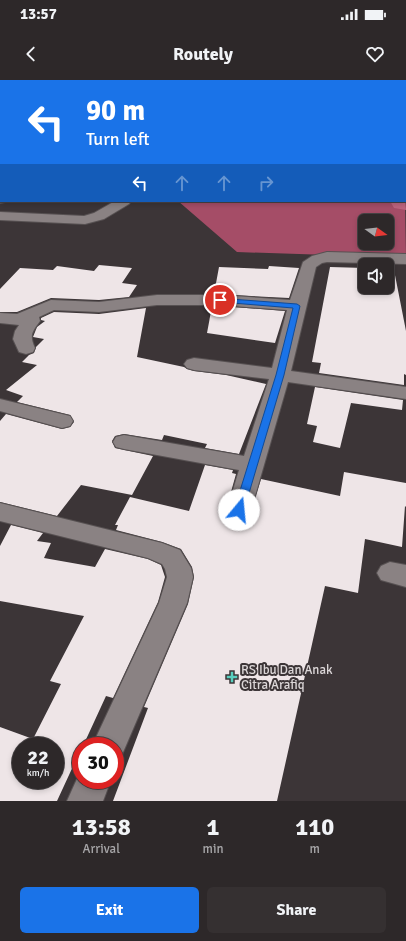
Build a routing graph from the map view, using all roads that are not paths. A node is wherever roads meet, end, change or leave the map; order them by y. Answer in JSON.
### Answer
{"nodes":[{"id":1,"x":122,"y":202,"type":"edge"},
{"id":2,"x":0,"y":216,"type":"edge"},
{"id":3,"x":406,"y":259,"type":"edge"},
{"id":4,"x":297,"y":306,"type":"junction"},
{"id":5,"x":28,"y":315,"type":"junction"},
{"id":6,"x":0,"y":318,"type":"edge"},
{"id":7,"x":26,"y":348,"type":"dead end"},
{"id":8,"x":194,"y":364,"type":"dead end"},
{"id":9,"x":280,"y":375,"type":"junction"},
{"id":10,"x":406,"y":394,"type":"edge"},
{"id":11,"x":0,"y":406,"type":"edge"},
{"id":12,"x":62,"y":421,"type":"dead end"},
{"id":13,"x":124,"y":442,"type":"dead end"},
{"id":14,"x":252,"y":465,"type":"junction"},
{"id":15,"x":239,"y":510,"type":"dead end"},
{"id":16,"x":0,"y":512,"type":"edge"},
{"id":17,"x":113,"y":737,"type":"edge"},
{"id":18,"x":90,"y":789,"type":"edge"},
{"id":19,"x":85,"y":801,"type":"edge"}],
"edges":[{"from":1,"to":2,"type":"street"},
{"from":3,"to":4,"type":"street"},
{"from":4,"to":5,"type":"street"},
{"from":4,"to":9,"type":"street"},
{"from":5,"to":6,"type":"street"},
{"from":5,"to":7,"type":"street"},
{"from":8,"to":9,"type":"street"},
{"from":9,"to":10,"type":"street"},
{"from":9,"to":14,"type":"street"},
{"from":11,"to":12,"type":"street"},
{"from":13,"to":14,"type":"street"},
{"from":14,"to":15,"type":"street"},
{"from":16,"to":17,"type":"street"},
{"from":18,"to":19,"type":"street"}]}
